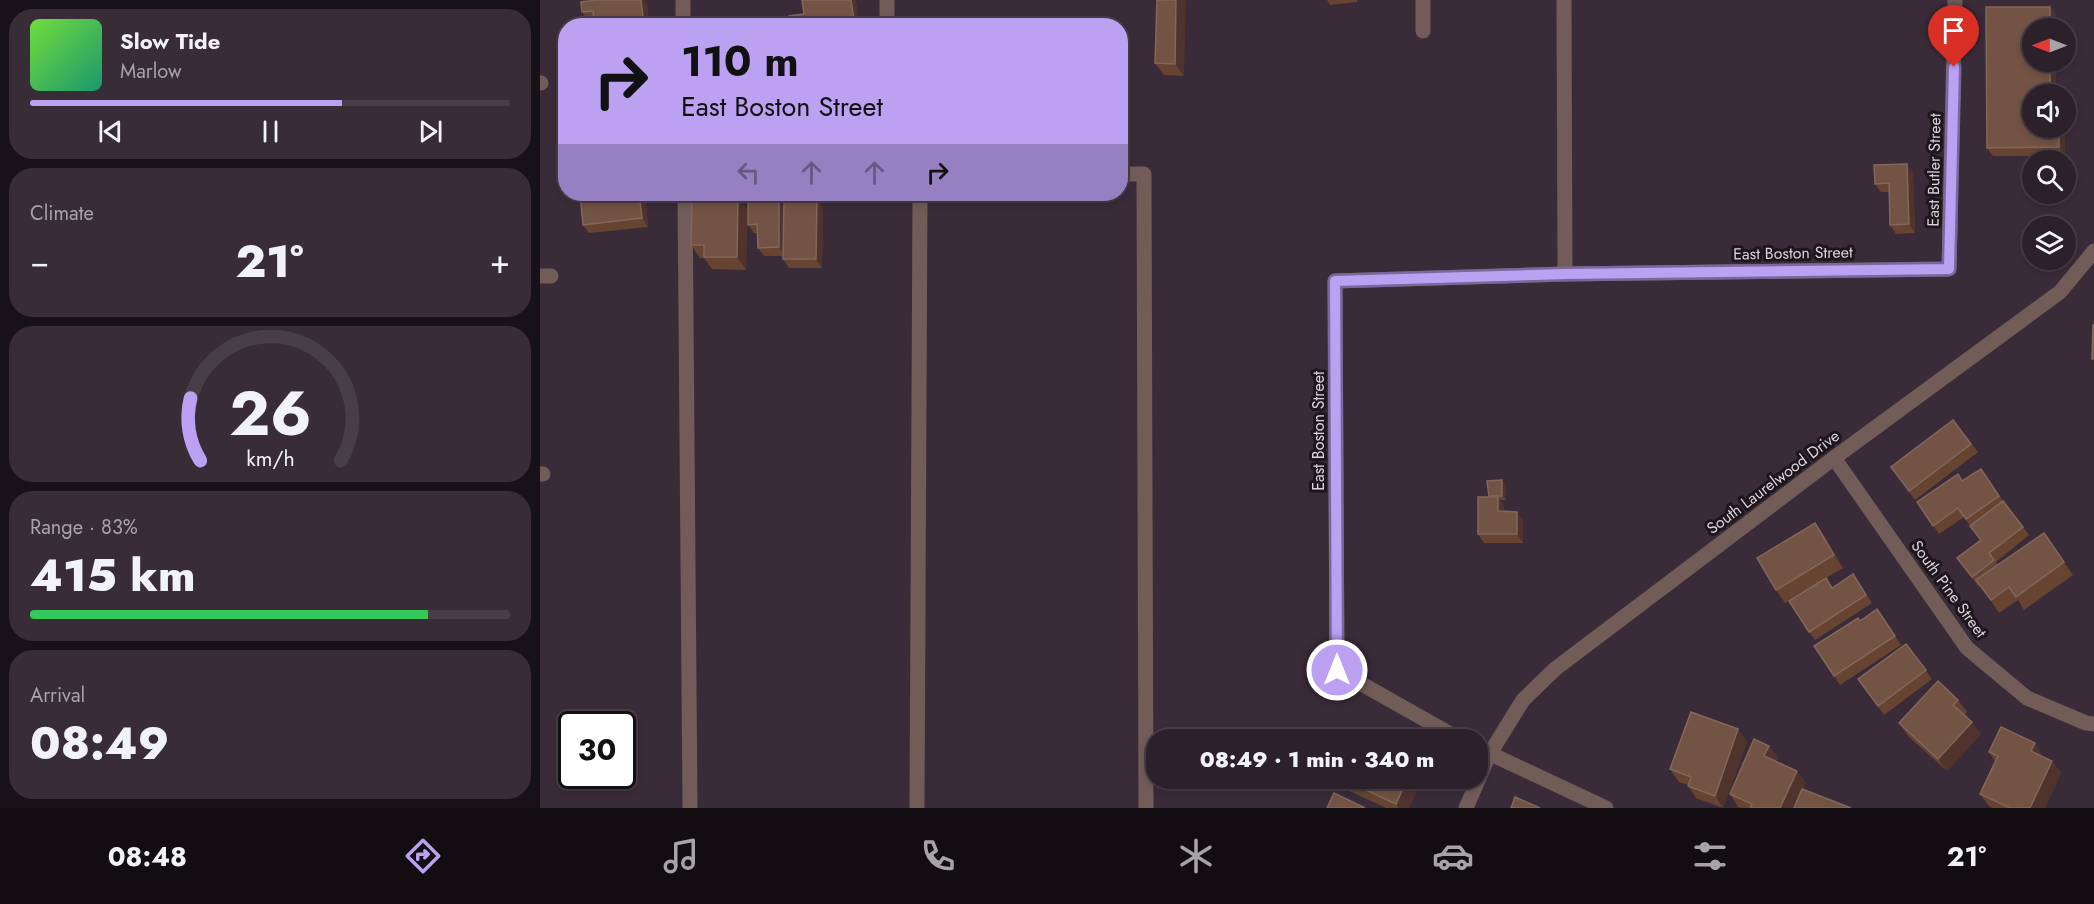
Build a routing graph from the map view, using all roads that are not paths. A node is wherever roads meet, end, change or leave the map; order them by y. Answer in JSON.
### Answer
{"nodes":[{"id":1,"x":683,"y":0,"type":"edge"},
{"id":2,"x":887,"y":0,"type":"edge"},
{"id":3,"x":1423,"y":0,"type":"edge"},
{"id":4,"x":1564,"y":0,"type":"edge"},
{"id":5,"x":1955,"y":0,"type":"edge"},
{"id":6,"x":683,"y":18,"type":"edge"},
{"id":7,"x":887,"y":18,"type":"edge"},
{"id":8,"x":1424,"y":31,"type":"dead end"},
{"id":9,"x":1128,"y":174,"type":"edge"},
{"id":10,"x":685,"y":201,"type":"edge"},
{"id":11,"x":920,"y":201,"type":"edge"},
{"id":12,"x":2094,"y":251,"type":"edge"},
{"id":13,"x":1949,"y":269,"type":"joint"},
{"id":14,"x":1565,"y":274,"type":"junction"},
{"id":15,"x":1834,"y":458,"type":"junction"},
{"id":16,"x":2094,"y":724,"type":"edge"},
{"id":17,"x":1442,"y":729,"type":"edge"},
{"id":18,"x":1488,"y":746,"type":"edge"},
{"id":19,"x":1488,"y":754,"type":"edge"},
{"id":20,"x":1472,"y":789,"type":"edge"},
{"id":21,"x":690,"y":808,"type":"edge"},
{"id":22,"x":917,"y":808,"type":"edge"},
{"id":23,"x":1146,"y":808,"type":"edge"},
{"id":24,"x":1466,"y":808,"type":"edge"},
{"id":25,"x":1606,"y":808,"type":"edge"}],
"edges":[{"from":1,"to":6,"type":"street"},
{"from":2,"to":7,"type":"street"},
{"from":3,"to":8,"type":"street"},
{"from":4,"to":14,"type":"street"},
{"from":5,"to":13,"type":"street","name":"East Butler Street"},
{"from":9,"to":23,"type":"street"},
{"from":10,"to":21,"type":"street"},
{"from":11,"to":22,"type":"street"},
{"from":12,"to":15,"type":"street","name":"South Laurelwood Drive"},
{"from":13,"to":14,"type":"street","name":"East Boston Street"},
{"from":14,"to":17,"type":"street","name":"East Boston Street"},
{"from":15,"to":16,"type":"street","name":"South Pine Street"},
{"from":15,"to":18,"type":"street","name":"South Laurelwood Drive"},
{"from":19,"to":25,"type":"street"},
{"from":20,"to":24,"type":"street"}]}
